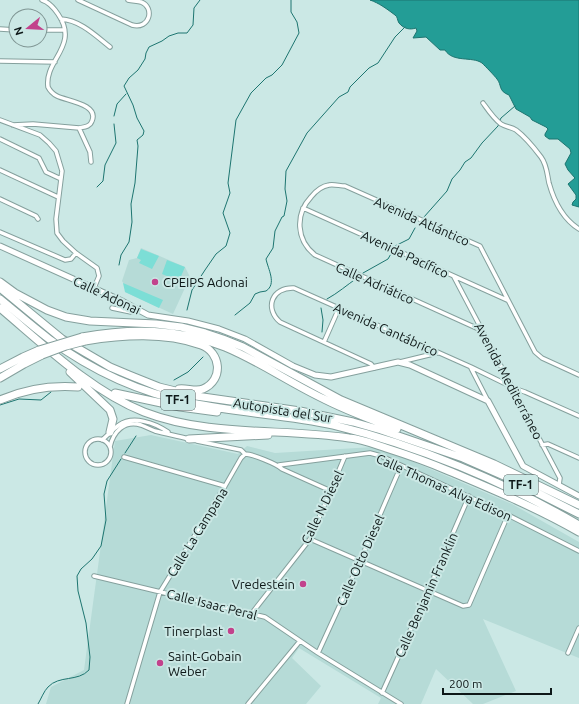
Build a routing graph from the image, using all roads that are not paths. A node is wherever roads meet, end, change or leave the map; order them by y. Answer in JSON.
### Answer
{"nodes":[{"id":1,"x":42,"y":0,"type":"edge"},
{"id":2,"x":78,"y":0,"type":"edge"},
{"id":3,"x":128,"y":0,"type":"edge"},
{"id":4,"x":48,"y":1,"type":"edge"},
{"id":5,"x":61,"y":19,"type":"junction"},
{"id":6,"x":48,"y":30,"type":"edge"},
{"id":7,"x":64,"y":30,"type":"junction"},
{"id":8,"x":110,"y":47,"type":"dead end"},
{"id":9,"x":0,"y":61,"type":"edge"},
{"id":10,"x":55,"y":62,"type":"junction"},
{"id":11,"x":483,"y":103,"type":"dead end"},
{"id":12,"x":0,"y":120,"type":"edge"},
{"id":13,"x":13,"y":125,"type":"junction"},
{"id":14,"x":79,"y":128,"type":"junction"},
{"id":15,"x":0,"y":139,"type":"edge"},
{"id":16,"x":91,"y":162,"type":"dead end"},
{"id":17,"x":0,"y":170,"type":"edge"},
{"id":18,"x":61,"y":179,"type":"junction"},
{"id":19,"x":58,"y":197,"type":"junction"},
{"id":20,"x":0,"y":199,"type":"edge"},
{"id":21,"x":303,"y":208,"type":"junction"},
{"id":22,"x":38,"y":219,"type":"dead end"},
{"id":23,"x":579,"y":229,"type":"edge"},
{"id":24,"x":0,"y":232,"type":"edge"},
{"id":25,"x":0,"y":246,"type":"edge"},
{"id":26,"x":76,"y":253,"type":"junction"},
{"id":27,"x":454,"y":277,"type":"junction"},
{"id":28,"x":0,"y":282,"type":"edge"},
{"id":29,"x":465,"y":282,"type":"junction"},
{"id":30,"x":459,"y":286,"type":"junction"},
{"id":31,"x":0,"y":288,"type":"edge"},
{"id":32,"x":94,"y":288,"type":"junction"},
{"id":33,"x":0,"y":299,"type":"edge"},
{"id":34,"x":507,"y":300,"type":"junction"},
{"id":35,"x":0,"y":308,"type":"edge"},
{"id":36,"x":112,"y":308,"type":"dead end"},
{"id":37,"x":339,"y":308,"type":"junction"},
{"id":38,"x":138,"y":309,"type":"junction"},
{"id":39,"x":477,"y":320,"type":"junction"},
{"id":40,"x":473,"y":326,"type":"junction"},
{"id":41,"x":483,"y":331,"type":"junction"},
{"id":42,"x":83,"y":339,"type":"junction"},
{"id":43,"x":324,"y":342,"type":"junction"},
{"id":44,"x":426,"y":347,"type":"junction"},
{"id":45,"x":41,"y":349,"type":"junction"},
{"id":46,"x":438,"y":353,"type":"junction"},
{"id":47,"x":428,"y":355,"type":"junction"},
{"id":48,"x":413,"y":359,"type":"junction"},
{"id":49,"x":398,"y":362,"type":"junction"},
{"id":50,"x":412,"y":366,"type":"junction"},
{"id":51,"x":471,"y":367,"type":"junction"},
{"id":52,"x":0,"y":369,"type":"edge"},
{"id":53,"x":374,"y":369,"type":"junction"},
{"id":54,"x":482,"y":372,"type":"junction"},
{"id":55,"x":579,"y":375,"type":"edge"},
{"id":56,"x":506,"y":376,"type":"junction"},
{"id":57,"x":476,"y":377,"type":"junction"},
{"id":58,"x":0,"y":378,"type":"edge"},
{"id":59,"x":501,"y":381,"type":"junction"},
{"id":60,"x":78,"y":387,"type":"dead end"},
{"id":61,"x":512,"y":387,"type":"junction"},
{"id":62,"x":170,"y":390,"type":"junction"},
{"id":63,"x":515,"y":392,"type":"junction"},
{"id":64,"x":115,"y":393,"type":"dead end"},
{"id":65,"x":0,"y":400,"type":"edge"},
{"id":66,"x":488,"y":401,"type":"junction"},
{"id":67,"x":238,"y":411,"type":"junction"},
{"id":68,"x":579,"y":416,"type":"edge"},
{"id":69,"x":110,"y":432,"type":"junction"},
{"id":70,"x":170,"y":433,"type":"junction"},
{"id":71,"x":311,"y":434,"type":"junction"},
{"id":72,"x":188,"y":439,"type":"junction"},
{"id":73,"x":102,"y":440,"type":"junction"},
{"id":74,"x":542,"y":445,"type":"junction"},
{"id":75,"x":110,"y":447,"type":"junction"},
{"id":76,"x":245,"y":454,"type":"junction"},
{"id":77,"x":346,"y":456,"type":"junction"},
{"id":78,"x":124,"y":457,"type":"dead end"},
{"id":79,"x":463,"y":458,"type":"junction"},
{"id":80,"x":579,"y":458,"type":"edge"},
{"id":81,"x":279,"y":466,"type":"junction"},
{"id":82,"x":401,"y":466,"type":"junction"},
{"id":83,"x":559,"y":485,"type":"junction"},
{"id":84,"x":225,"y":486,"type":"junction"},
{"id":85,"x":331,"y":491,"type":"junction"},
{"id":86,"x":469,"y":496,"type":"junction"},
{"id":87,"x":579,"y":496,"type":"edge"},
{"id":88,"x":579,"y":505,"type":"edge"},
{"id":89,"x":579,"y":514,"type":"edge"},
{"id":90,"x":508,"y":515,"type":"junction"},
{"id":91,"x":579,"y":525,"type":"edge"},
{"id":92,"x":579,"y":532,"type":"edge"},
{"id":93,"x":310,"y":539,"type":"junction"},
{"id":94,"x":579,"y":551,"type":"edge"},
{"id":95,"x":360,"y":561,"type":"junction"},
{"id":96,"x":94,"y":576,"type":"dead end"},
{"id":97,"x":428,"y":591,"type":"junction"},
{"id":98,"x":160,"y":592,"type":"junction"},
{"id":99,"x":252,"y":614,"type":"junction"},
{"id":100,"x":579,"y":628,"type":"edge"},
{"id":101,"x":300,"y":641,"type":"junction"},
{"id":102,"x":318,"y":653,"type":"junction"},
{"id":103,"x":568,"y":653,"type":"dead end"},
{"id":104,"x":382,"y":693,"type":"junction"},
{"id":105,"x":127,"y":704,"type":"edge"},
{"id":106,"x":248,"y":704,"type":"edge"},
{"id":107,"x":401,"y":704,"type":"edge"}],
"edges":[{"from":1,"to":4,"type":"street"},
{"from":2,"to":3,"type":"street"},
{"from":4,"to":5,"type":"street"},
{"from":5,"to":7,"type":"street"},
{"from":5,"to":8,"type":"street"},
{"from":6,"to":7,"type":"street"},
{"from":7,"to":10,"type":"street"},
{"from":9,"to":10,"type":"street"},
{"from":10,"to":14,"type":"street"},
{"from":11,"to":23,"type":"street"},
{"from":12,"to":13,"type":"street"},
{"from":13,"to":14,"type":"street"},
{"from":13,"to":18,"type":"street"},
{"from":14,"to":16,"type":"street"},
{"from":15,"to":18,"type":"street"},
{"from":17,"to":19,"type":"street"},
{"from":18,"to":19,"type":"street"},
{"from":19,"to":26,"type":"street"},
{"from":20,"to":22,"type":"street"},
{"from":21,"to":27,"type":"street","name":"Avenida Pacífico"},
{"from":21,"to":34,"type":"street","name":"Avenida Atlántico"},
{"from":21,"to":40,"type":"street","name":"Calle Adriático"},
{"from":24,"to":26,"type":"street"},
{"from":25,"to":32,"type":"street","name":"Calle Adonai"},
{"from":26,"to":32,"type":"street"},
{"from":27,"to":29,"type":"street","name":"Avenida Pacífico"},
{"from":27,"to":30,"type":"street","name":"Avenida Mediterráneo"},
{"from":28,"to":88,"type":"highway"},
{"from":29,"to":30,"type":"street"},
{"from":29,"to":34,"type":"street","name":"Avenida Pacífico"},
{"from":30,"to":39,"type":"street","name":"Avenida Mediterráneo"},
{"from":31,"to":62,"type":"highway","name":"Autopista del Sur","number":"TF-1"},
{"from":32,"to":38,"type":"street","name":"Calle Adonai"},
{"from":33,"to":67,"type":"highway","name":"Autopista del Sur","number":"TF-1"},
{"from":34,"to":55,"type":"street","name":"Avenida Atlántico"},
{"from":35,"to":45,"type":"highway"},
{"from":36,"to":38,"type":"street"},
{"from":37,"to":43,"type":"street"},
{"from":37,"to":43,"type":"street","name":"Avenida Cantábrico"},
{"from":37,"to":44,"type":"street","name":"Avenida Cantábrico"},
{"from":38,"to":53,"type":"street","name":"Calle Adonai"},
{"from":39,"to":40,"type":"street"},
{"from":39,"to":41,"type":"street","name":"Avenida Mediterráneo"},
{"from":40,"to":41,"type":"street","name":"Calle Adriático"},
{"from":41,"to":56,"type":"street","name":"Avenida Mediterráneo"},
{"from":42,"to":45,"type":"highway","bridge":true},
{"from":42,"to":62,"type":"highway"},
{"from":42,"to":79,"type":"highway"},
{"from":43,"to":53,"type":"street"},
{"from":44,"to":46,"type":"street","name":"Avenida Cantábrico"},
{"from":44,"to":47,"type":"street"},
{"from":45,"to":52,"type":"highway"},
{"from":45,"to":58,"type":"highway"},
{"from":45,"to":69,"type":"highway"},
{"from":45,"to":71,"type":"highway"},
{"from":46,"to":47,"type":"street"},
{"from":46,"to":51,"type":"street","name":"Avenida Cantábrico"},
{"from":47,"to":48,"type":"street"},
{"from":48,"to":49,"type":"street"},
{"from":48,"to":50,"type":"street"},
{"from":49,"to":50,"type":"street"},
{"from":49,"to":53,"type":"street","name":"Calle Adonai"},
{"from":50,"to":66,"type":"street"},
{"from":51,"to":54,"type":"street","name":"Avenida Cantábrico"},
{"from":51,"to":57,"type":"street"},
{"from":54,"to":57,"type":"street"},
{"from":54,"to":59,"type":"street","name":"Avenida Cantábrico"},
{"from":56,"to":59,"type":"street"},
{"from":56,"to":61,"type":"street","name":"Avenida Mediterráneo"},
{"from":57,"to":66,"type":"street"},
{"from":59,"to":61,"type":"street","name":"Avenida Cantábrico"},
{"from":60,"to":65,"type":"highway"},
{"from":61,"to":63,"type":"street","name":"Avenida Mediterráneo"},
{"from":62,"to":79,"type":"highway","name":"Autopista del Sur","number":"TF-1"},
{"from":63,"to":68,"type":"street"},
{"from":63,"to":74,"type":"street","name":"Avenida Mediterráneo"},
{"from":64,"to":67,"type":"highway"},
{"from":66,"to":83,"type":"street"},
{"from":67,"to":91,"type":"highway","name":"Autopista del Sur","number":"TF-1"},
{"from":69,"to":70,"type":"street"},
{"from":69,"to":73,"type":"street"},
{"from":70,"to":72,"type":"street"},
{"from":70,"to":75,"type":"street"},
{"from":71,"to":72,"type":"highway"},
{"from":71,"to":92,"type":"highway"},
{"from":72,"to":76,"type":"street"},
{"from":73,"to":75,"type":"street"},
{"from":73,"to":75,"type":"street"},
{"from":74,"to":80,"type":"street"},
{"from":74,"to":83,"type":"street","name":"Avenida Mediterráneo"},
{"from":76,"to":81,"type":"street"},
{"from":76,"to":84,"type":"street","name":"Calle La Campana"},
{"from":77,"to":81,"type":"street","name":"Calle Thomas Alva Edison"},
{"from":77,"to":82,"type":"street","name":"Calle Thomas Alva Edison"},
{"from":77,"to":85,"type":"street","name":"Calle N Diesel"},
{"from":78,"to":84,"type":"street"},
{"from":79,"to":89,"type":"highway","name":"Autopista del Sur","number":"TF-1"},
{"from":81,"to":85,"type":"street"},
{"from":82,"to":86,"type":"street","name":"Calle Thomas Alva Edison"},
{"from":82,"to":95,"type":"street","name":"Calle Otto Diesel"},
{"from":83,"to":87,"type":"street"},
{"from":84,"to":98,"type":"street","name":"Calle La Campana"},
{"from":85,"to":93,"type":"street","name":"Calle N Diesel"},
{"from":86,"to":90,"type":"street","name":"Calle Thomas Alva Edison"},
{"from":86,"to":97,"type":"street","name":"Calle Benjamin Franklin"},
{"from":90,"to":94,"type":"street","name":"Calle Thomas Alva Edison"},
{"from":90,"to":97,"type":"street"},
{"from":93,"to":95,"type":"street"},
{"from":93,"to":99,"type":"street","name":"Calle N Diesel"},
{"from":95,"to":97,"type":"street"},
{"from":95,"to":102,"type":"street","name":"Calle Otto Diesel"},
{"from":96,"to":98,"type":"street","name":"Calle Isaac Peral"},
{"from":97,"to":104,"type":"street","name":"Calle Benjamin Franklin"},
{"from":98,"to":99,"type":"street","name":"Calle Isaac Peral"},
{"from":98,"to":105,"type":"street","name":"Calle La Campana"},
{"from":99,"to":101,"type":"street","name":"Calle Isaac Peral"},
{"from":100,"to":103,"type":"street"},
{"from":101,"to":102,"type":"street","name":"Calle Isaac Peral"},
{"from":101,"to":106,"type":"street"},
{"from":102,"to":104,"type":"street","name":"Calle Isaac Peral"},
{"from":104,"to":107,"type":"street","name":"Calle Isaac Peral"}]}
